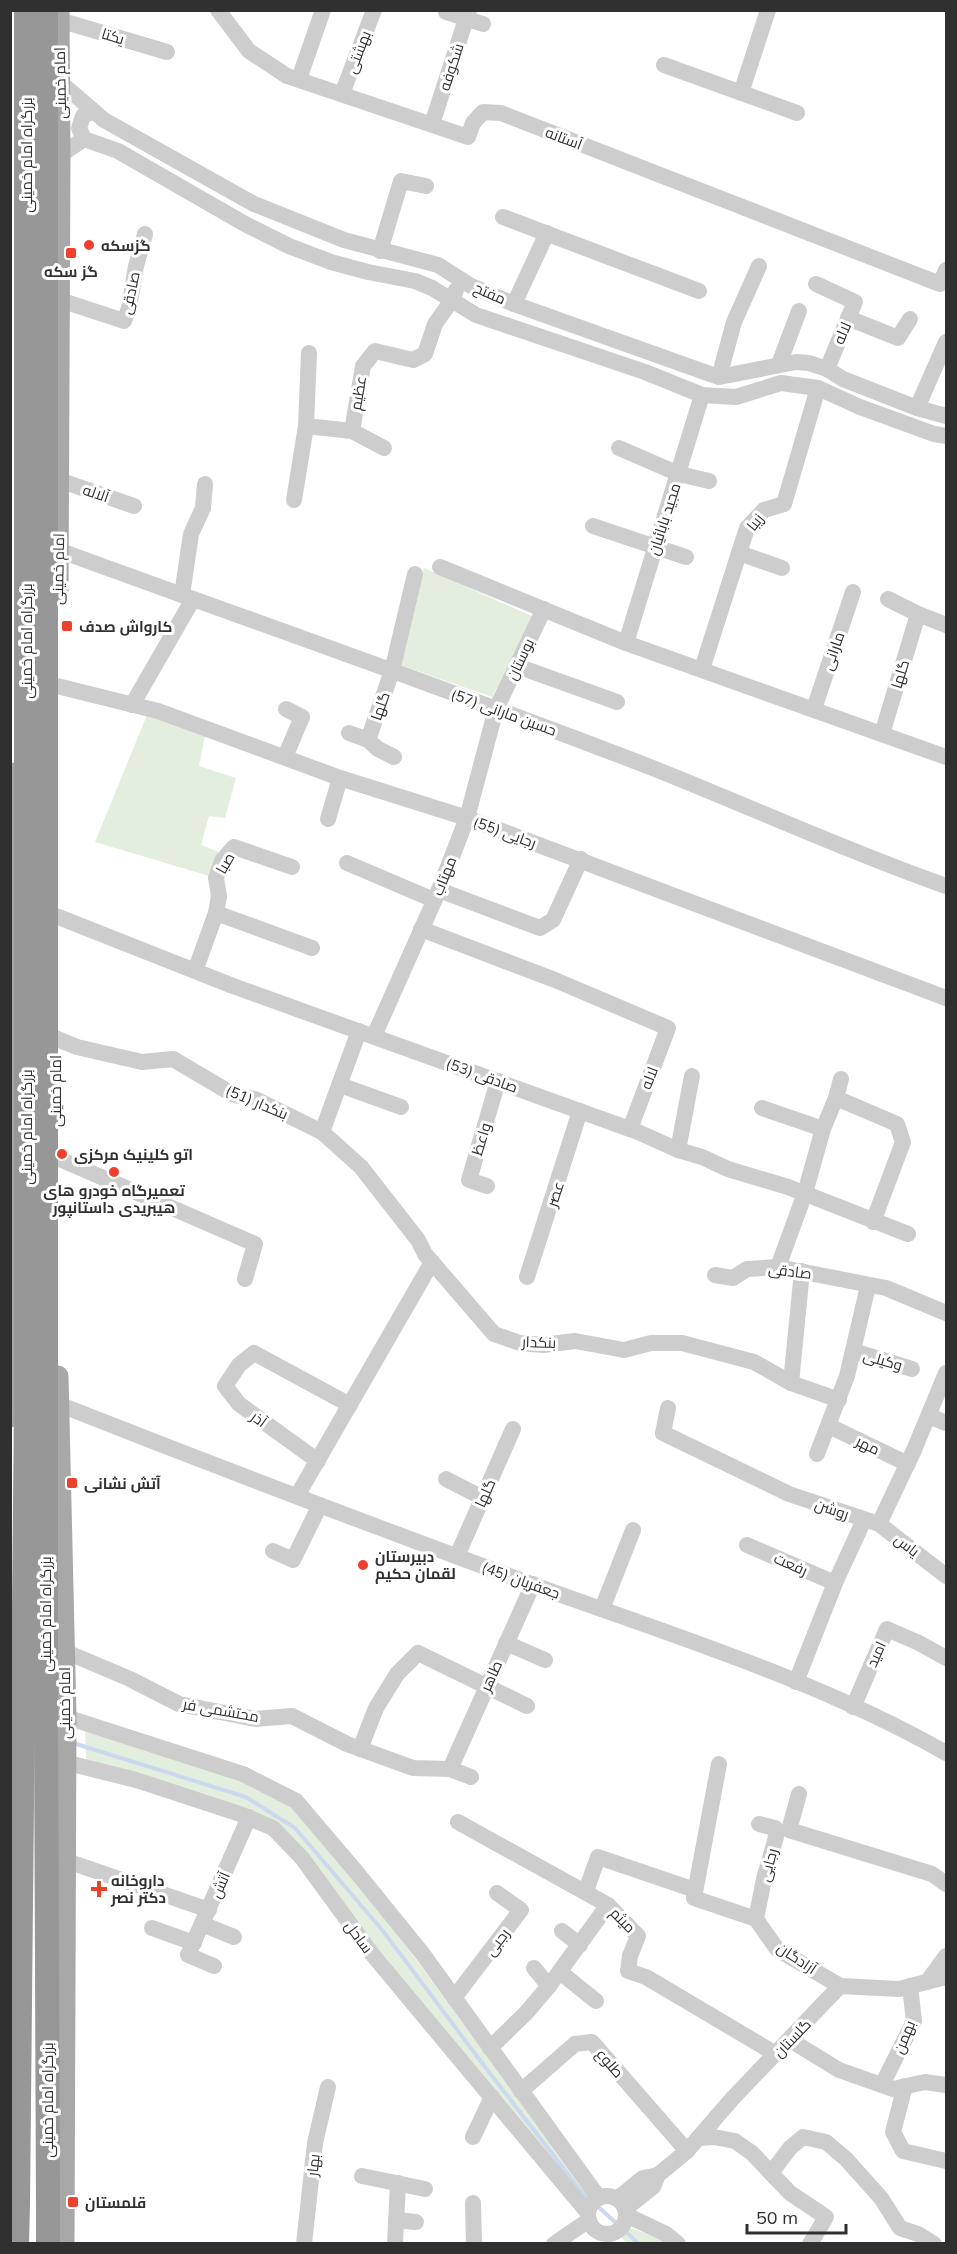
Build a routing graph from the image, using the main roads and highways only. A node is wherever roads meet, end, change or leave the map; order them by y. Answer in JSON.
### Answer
{"nodes":[{"id":1,"x":14,"y":10,"type":"edge"},
{"id":2,"x":26,"y":10,"type":"edge"},
{"id":3,"x":54,"y":14,"type":"edge"},
{"id":4,"x":13,"y":83,"type":"edge"},
{"id":5,"x":13,"y":123,"type":"edge"},
{"id":6,"x":13,"y":240,"type":"edge"},
{"id":7,"x":13,"y":364,"type":"edge"},
{"id":8,"x":13,"y":560,"type":"edge"},
{"id":9,"x":13,"y":666,"type":"edge"},
{"id":10,"x":12,"y":886,"type":"edge"},
{"id":11,"x":12,"y":1011,"type":"edge"},
{"id":12,"x":13,"y":1280,"type":"junction"},
{"id":13,"x":56,"y":1283,"type":"junction"},
{"id":14,"x":11,"y":1387,"type":"edge"},
{"id":15,"x":10,"y":1417,"type":"edge"},
{"id":16,"x":64,"y":1881,"type":"junction"},
{"id":17,"x":10,"y":1887,"type":"edge"},
{"id":18,"x":10,"y":1903,"type":"edge"},
{"id":19,"x":64,"y":1914,"type":"junction"},
{"id":20,"x":17,"y":2244,"type":"edge"},
{"id":21,"x":48,"y":2244,"type":"edge"},
{"id":22,"x":64,"y":2244,"type":"edge"}],
"edges":[{"from":1,"to":4,"type":"main road"},
{"from":2,"to":20,"type":"highway","name":"بزرگراه امام خمینی","bridge":true},
{"from":3,"to":13,"type":"main road","name":"امام خمینی"},
{"from":3,"to":21,"type":"highway","name":"بزرگراه امام خمینی","bridge":true},
{"from":4,"to":5,"type":"main road"},
{"from":5,"to":6,"type":"main road"},
{"from":6,"to":7,"type":"main road"},
{"from":7,"to":8,"type":"main road"},
{"from":8,"to":9,"type":"main road"},
{"from":9,"to":10,"type":"main road"},
{"from":10,"to":11,"type":"main road"},
{"from":11,"to":12,"type":"main road"},
{"from":12,"to":13,"type":"main road"},
{"from":12,"to":14,"type":"main road"},
{"from":13,"to":16,"type":"main road","name":"امام خمینی"},
{"from":14,"to":15,"type":"main road"},
{"from":16,"to":17,"type":"main road"},
{"from":16,"to":19,"type":"main road","name":"امام خمینی"},
{"from":18,"to":19,"type":"main road"},
{"from":19,"to":22,"type":"main road","name":"امام خمینی"}]}
